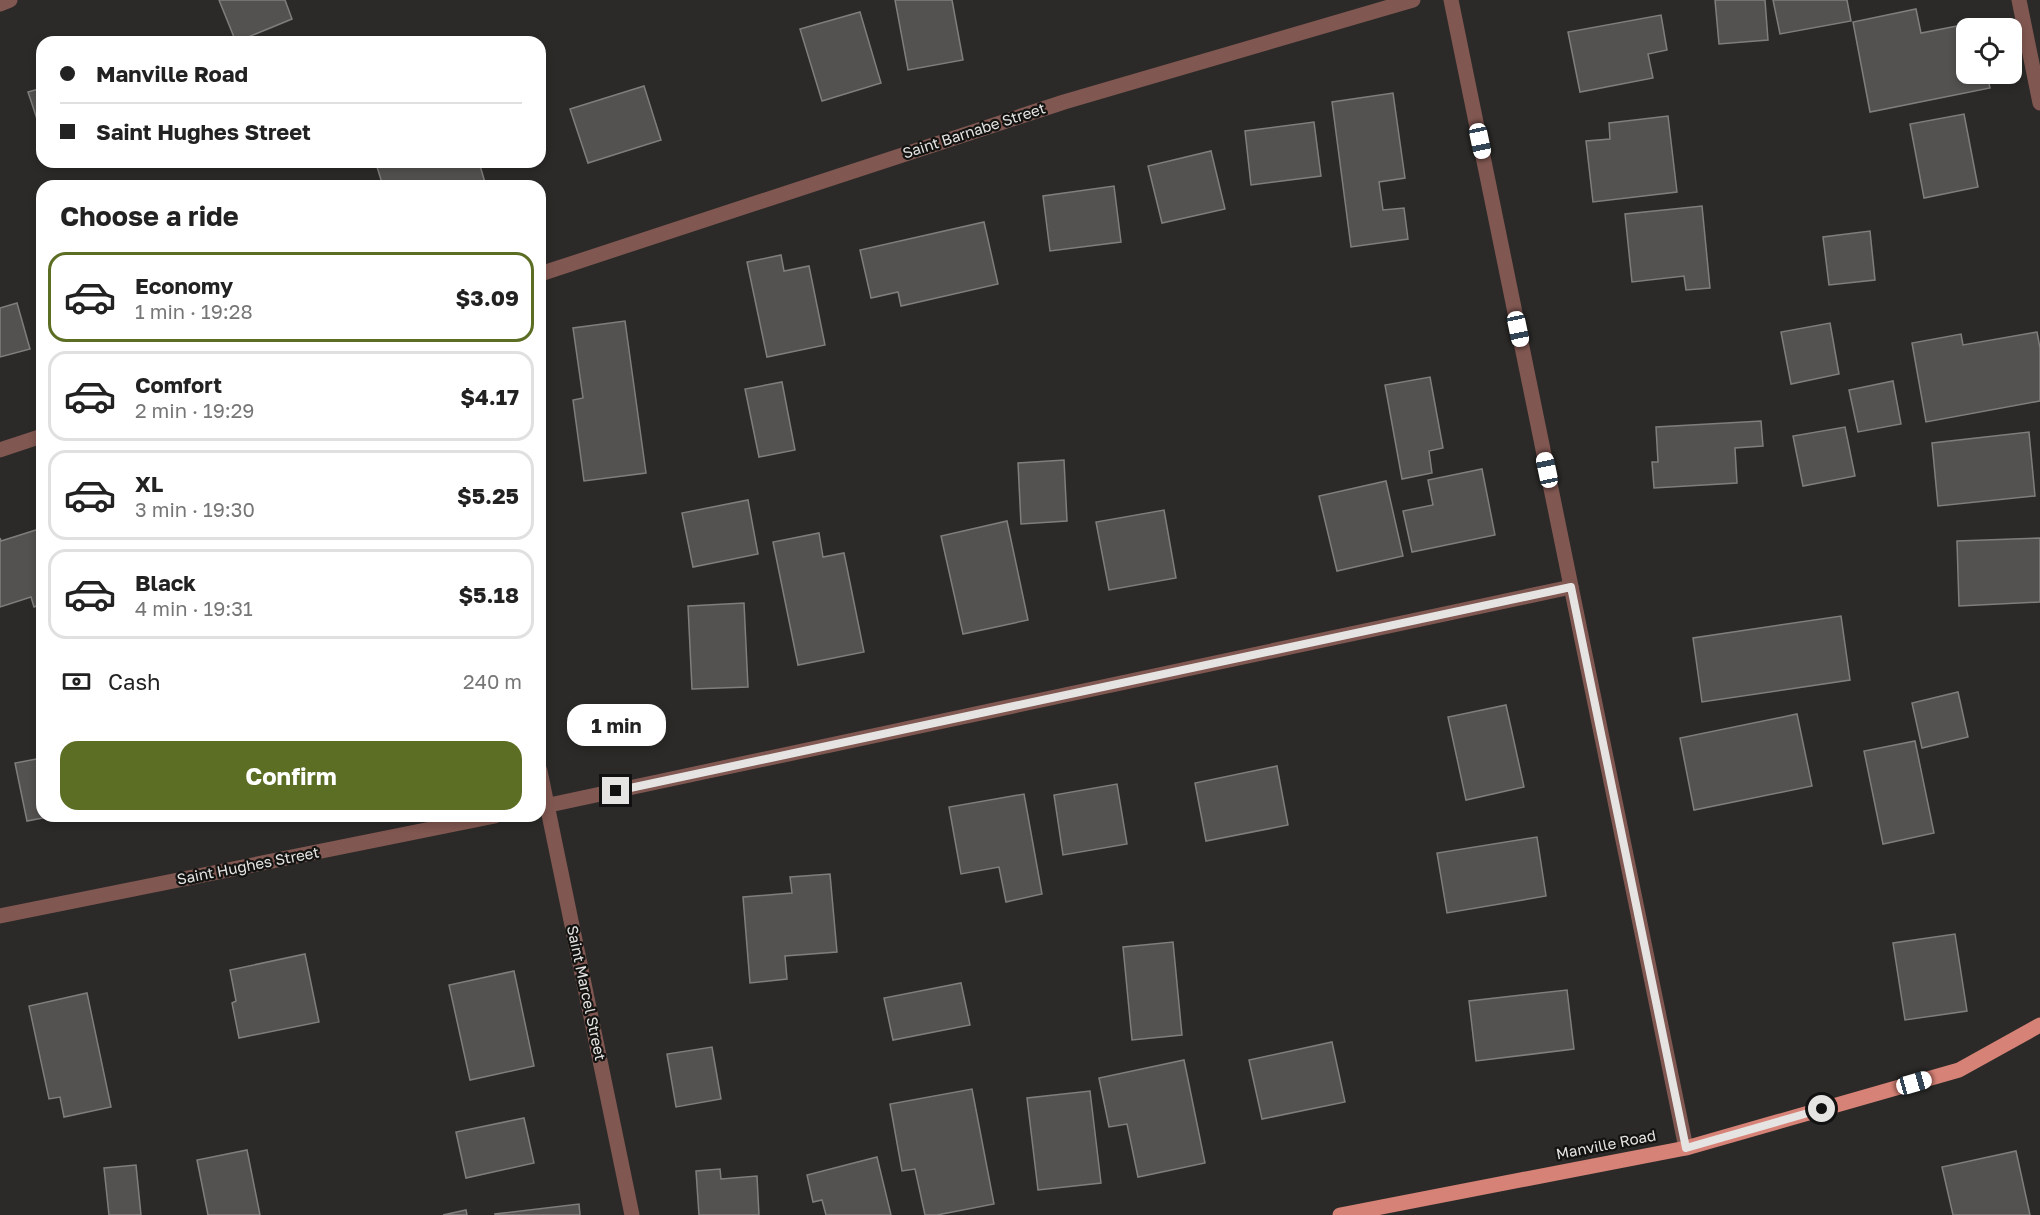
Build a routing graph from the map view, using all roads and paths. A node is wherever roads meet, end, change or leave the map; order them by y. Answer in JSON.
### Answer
{"nodes":[{"id":1,"x":10,"y":0,"type":"edge"},
{"id":2,"x":1413,"y":0,"type":"edge"},
{"id":3,"x":1451,"y":0,"type":"edge"},
{"id":4,"x":2019,"y":0,"type":"edge"},
{"id":5,"x":0,"y":4,"type":"edge"},
{"id":6,"x":2040,"y":103,"type":"edge"},
{"id":7,"x":546,"y":272,"type":"edge"},
{"id":8,"x":36,"y":438,"type":"edge"},
{"id":9,"x":0,"y":450,"type":"edge"},
{"id":10,"x":1571,"y":587,"type":"junction"},
{"id":11,"x":546,"y":805,"type":"edge"},
{"id":12,"x":546,"y":820,"type":"edge"},
{"id":13,"x":465,"y":822,"type":"edge"},
{"id":14,"x":0,"y":916,"type":"edge"},
{"id":15,"x":2040,"y":1025,"type":"edge"},
{"id":16,"x":1686,"y":1148,"type":"junction"},
{"id":17,"x":632,"y":1215,"type":"edge"},
{"id":18,"x":1340,"y":1215,"type":"edge"}],
"edges":[{"from":1,"to":5,"type":"street"},
{"from":2,"to":7,"type":"street","name":"Saint Barnabe Street"},
{"from":3,"to":10,"type":"street"},
{"from":4,"to":6,"type":"street"},
{"from":8,"to":9,"type":"street"},
{"from":10,"to":11,"type":"street"},
{"from":10,"to":16,"type":"street"},
{"from":12,"to":17,"type":"street","name":"Saint Marcel Street"},
{"from":13,"to":14,"type":"street","name":"Saint Hughes Street"},
{"from":15,"to":16,"type":"main road","name":"Manville Road"},
{"from":16,"to":18,"type":"main road","name":"Manville Road"}]}
